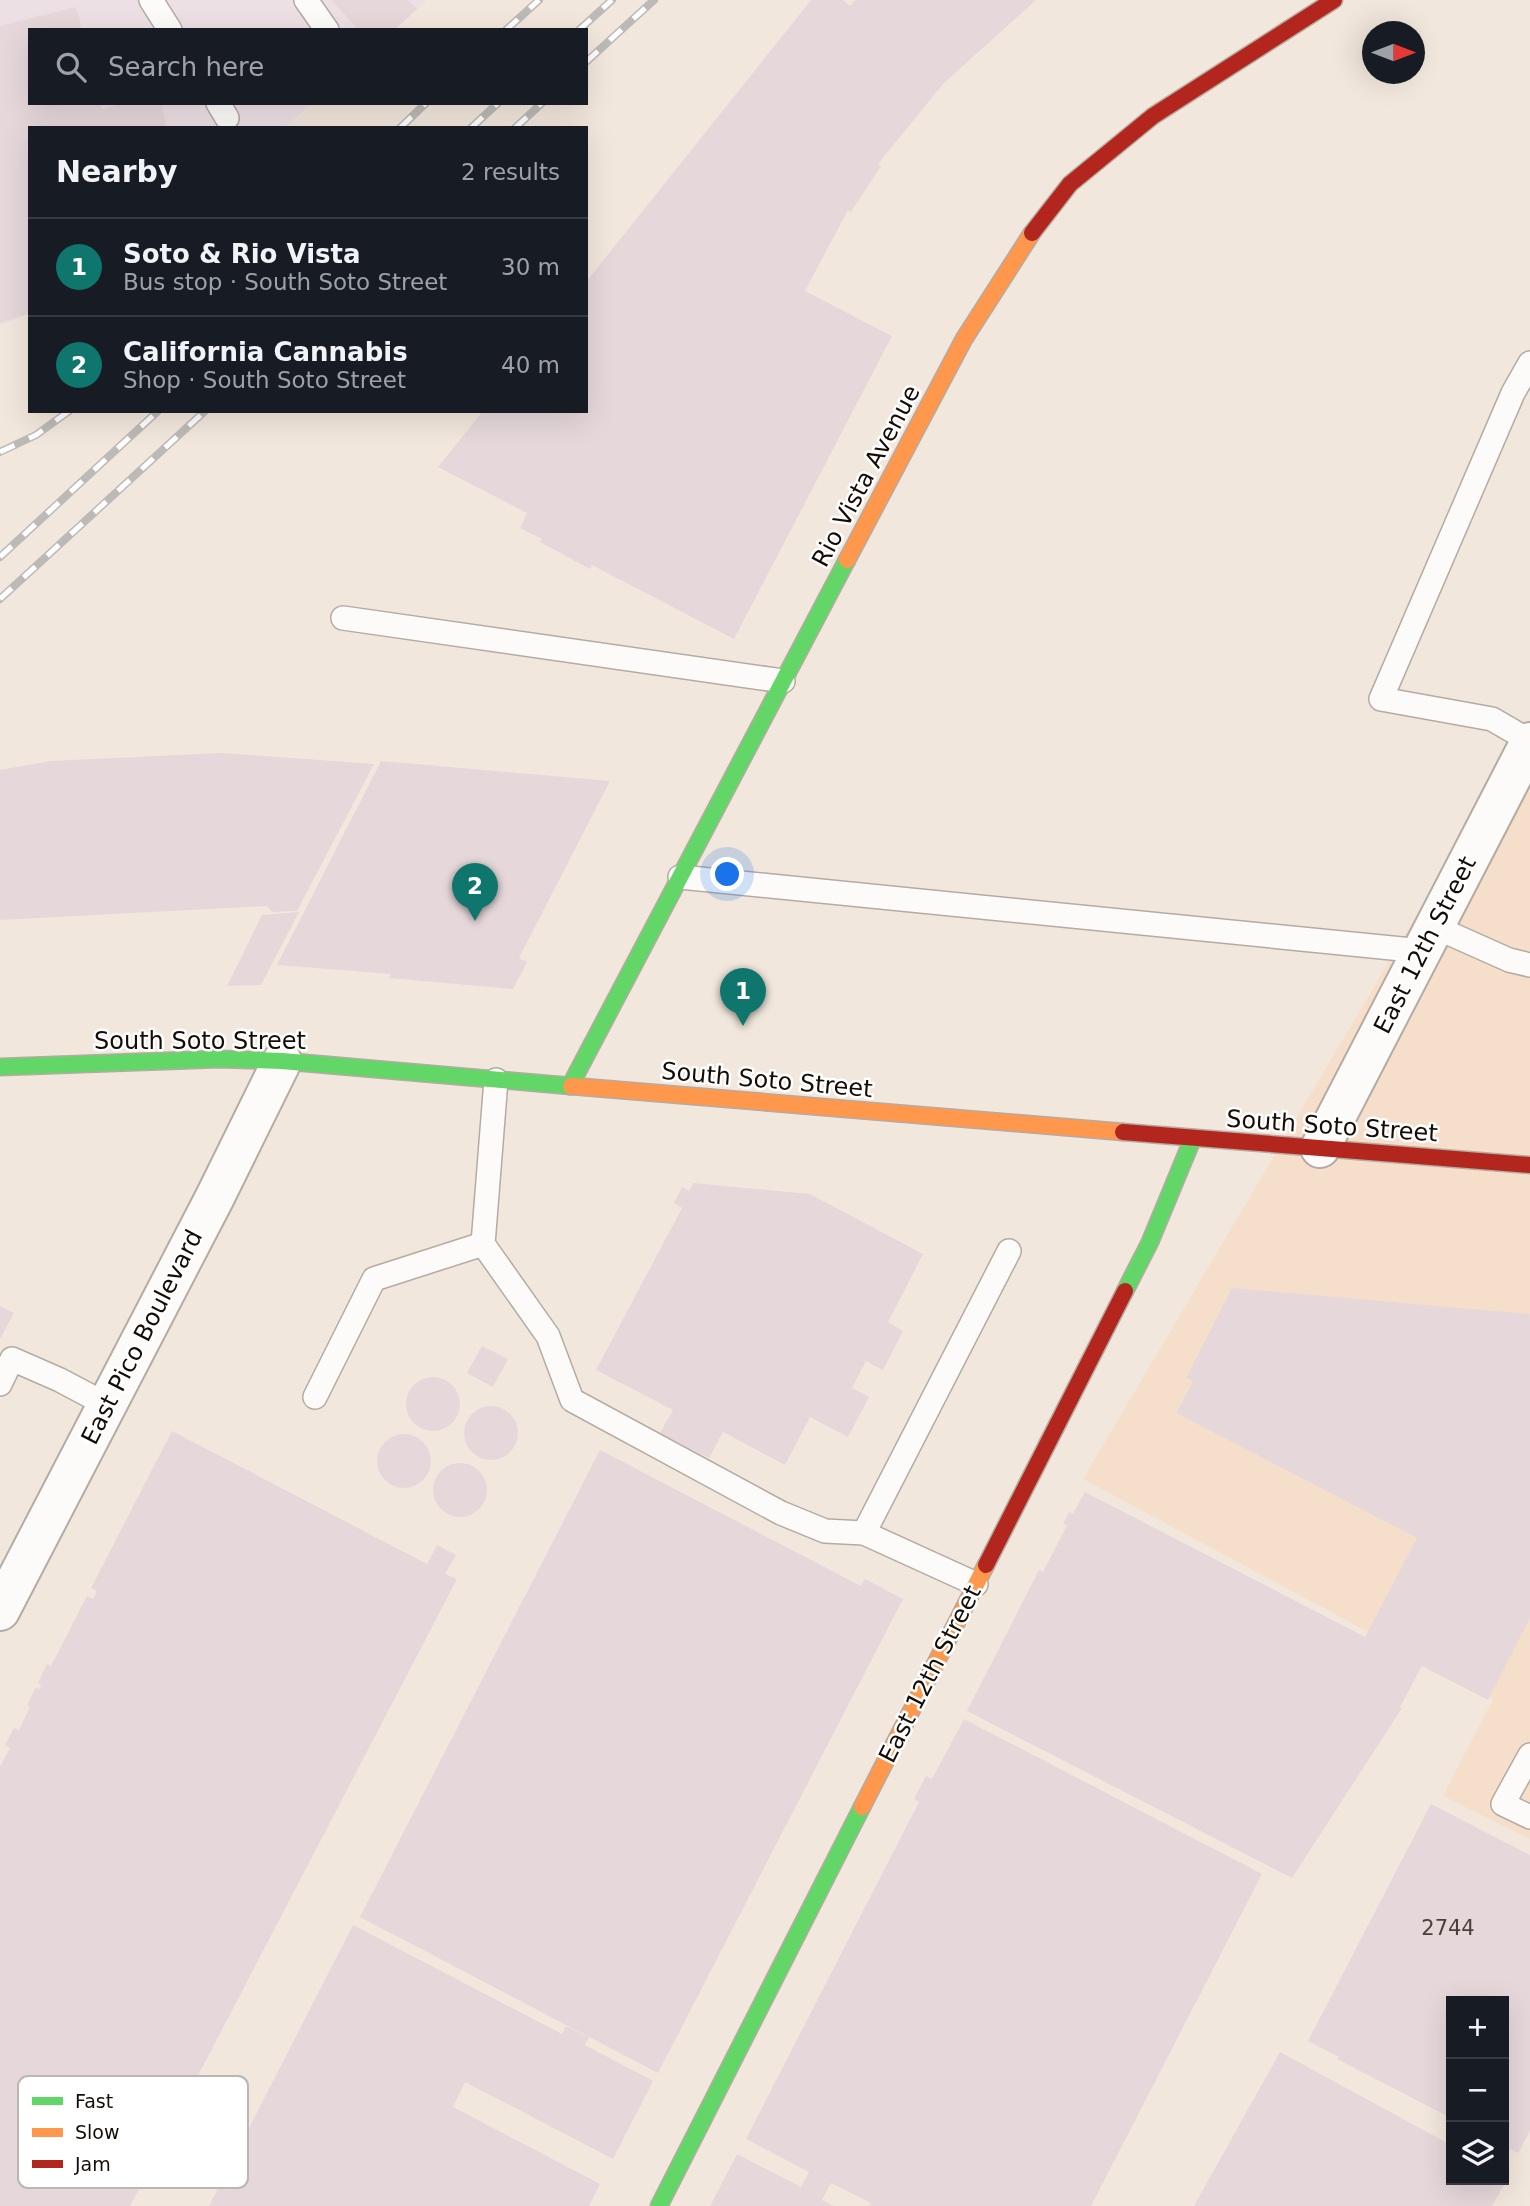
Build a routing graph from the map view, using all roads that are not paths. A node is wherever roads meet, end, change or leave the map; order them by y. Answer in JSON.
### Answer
{"nodes":[{"id":1,"x":151,"y":0,"type":"edge"},
{"id":2,"x":306,"y":0,"type":"edge"},
{"id":3,"x":1334,"y":0,"type":"edge"},
{"id":4,"x":169,"y":28,"type":"edge"},
{"id":5,"x":326,"y":28,"type":"edge"},
{"id":6,"x":1530,"y":363,"type":"edge"},
{"id":7,"x":343,"y":618,"type":"dead end"},
{"id":8,"x":783,"y":681,"type":"junction"},
{"id":9,"x":1530,"y":742,"type":"edge"},
{"id":10,"x":1518,"y":787,"type":"edge"},
{"id":11,"x":680,"y":877,"type":"junction"},
{"id":12,"x":1428,"y":939,"type":"junction"},
{"id":13,"x":1530,"y":965,"type":"edge"},
{"id":14,"x":282,"y":1061,"type":"junction"},
{"id":15,"x":0,"y":1067,"type":"edge"},
{"id":16,"x":496,"y":1080,"type":"junction"},
{"id":17,"x":570,"y":1086,"type":"junction"},
{"id":18,"x":1193,"y":1138,"type":"junction"},
{"id":19,"x":1320,"y":1148,"type":"junction"},
{"id":20,"x":1530,"y":1165,"type":"edge"},
{"id":21,"x":483,"y":1244,"type":"junction"},
{"id":22,"x":1009,"y":1251,"type":"dead end"},
{"id":23,"x":0,"y":1384,"type":"edge"},
{"id":24,"x":315,"y":1397,"type":"dead end"},
{"id":25,"x":107,"y":1405,"type":"junction"},
{"id":26,"x":864,"y":1533,"type":"junction"},
{"id":27,"x":976,"y":1584,"type":"junction"},
{"id":28,"x":0,"y":1611,"type":"edge"},
{"id":29,"x":1530,"y":1755,"type":"edge"},
{"id":30,"x":1530,"y":1817,"type":"edge"},
{"id":31,"x":659,"y":2206,"type":"edge"}],
"edges":[{"from":1,"to":4,"type":"lane"},
{"from":2,"to":5,"type":"lane"},
{"from":3,"to":8,"type":"street","name":"Rio Vista Avenue"},
{"from":6,"to":9,"type":"lane"},
{"from":7,"to":8,"type":"lane"},
{"from":8,"to":11,"type":"street","name":"Rio Vista Avenue"},
{"from":9,"to":10,"type":"street","name":"East 12th Street"},
{"from":10,"to":12,"type":"street","name":"East 12th Street"},
{"from":11,"to":12,"type":"lane"},
{"from":11,"to":17,"type":"street","name":"Rio Vista Avenue"},
{"from":12,"to":13,"type":"lane"},
{"from":12,"to":19,"type":"street","name":"East 12th Street"},
{"from":14,"to":15,"type":"street","name":"South Soto Street"},
{"from":14,"to":16,"type":"street","name":"South Soto Street"},
{"from":14,"to":25,"type":"street","name":"East Pico Boulevard"},
{"from":16,"to":17,"type":"street","name":"South Soto Street"},
{"from":16,"to":21,"type":"lane"},
{"from":17,"to":18,"type":"street","name":"South Soto Street"},
{"from":18,"to":19,"type":"street","name":"South Soto Street"},
{"from":18,"to":27,"type":"street","name":"East 12th Street"},
{"from":19,"to":20,"type":"street","name":"South Soto Street"},
{"from":21,"to":24,"type":"lane"},
{"from":21,"to":26,"type":"lane"},
{"from":22,"to":26,"type":"lane"},
{"from":23,"to":25,"type":"lane"},
{"from":25,"to":28,"type":"street","name":"East Pico Boulevard"},
{"from":26,"to":27,"type":"lane"},
{"from":27,"to":31,"type":"street","name":"East 12th Street"},
{"from":29,"to":30,"type":"lane"}]}
